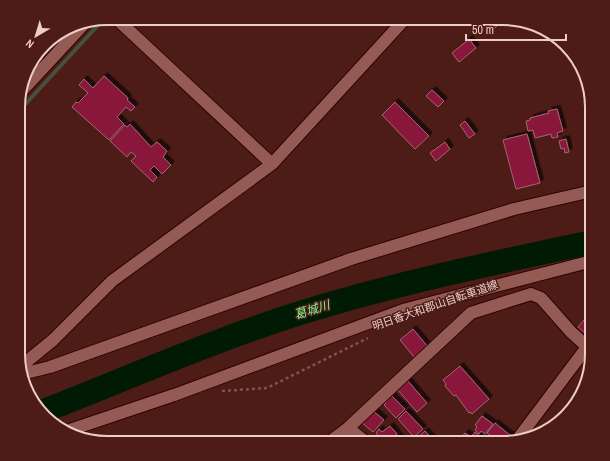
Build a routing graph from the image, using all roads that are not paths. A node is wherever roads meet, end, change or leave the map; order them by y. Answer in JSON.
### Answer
{"nodes":[{"id":1,"x":123,"y":25,"type":"edge"},
{"id":2,"x":399,"y":25,"type":"edge"},
{"id":3,"x":78,"y":30,"type":"edge"},
{"id":4,"x":29,"y":84,"type":"edge"},
{"id":5,"x":272,"y":164,"type":"junction"},
{"id":6,"x":585,"y":193,"type":"edge"},
{"id":7,"x":585,"y":263,"type":"edge"},
{"id":8,"x":585,"y":345,"type":"edge"},
{"id":9,"x":585,"y":354,"type":"edge"},
{"id":10,"x":26,"y":362,"type":"edge"},
{"id":11,"x":28,"y":373,"type":"edge"},
{"id":12,"x":348,"y":428,"type":"junction"},
{"id":13,"x":74,"y":429,"type":"edge"},
{"id":14,"x":522,"y":433,"type":"edge"},
{"id":15,"x":337,"y":436,"type":"edge"},
{"id":16,"x":358,"y":436,"type":"edge"}],
"edges":[{"from":1,"to":5,"type":"street"},
{"from":2,"to":5,"type":"street"},
{"from":3,"to":4,"type":"street"},
{"from":5,"to":10,"type":"street"},
{"from":6,"to":11,"type":"street"},
{"from":7,"to":13,"type":"street"},
{"from":8,"to":12,"type":"street"},
{"from":9,"to":14,"type":"street"},
{"from":12,"to":15,"type":"street"},
{"from":12,"to":16,"type":"street"}]}
